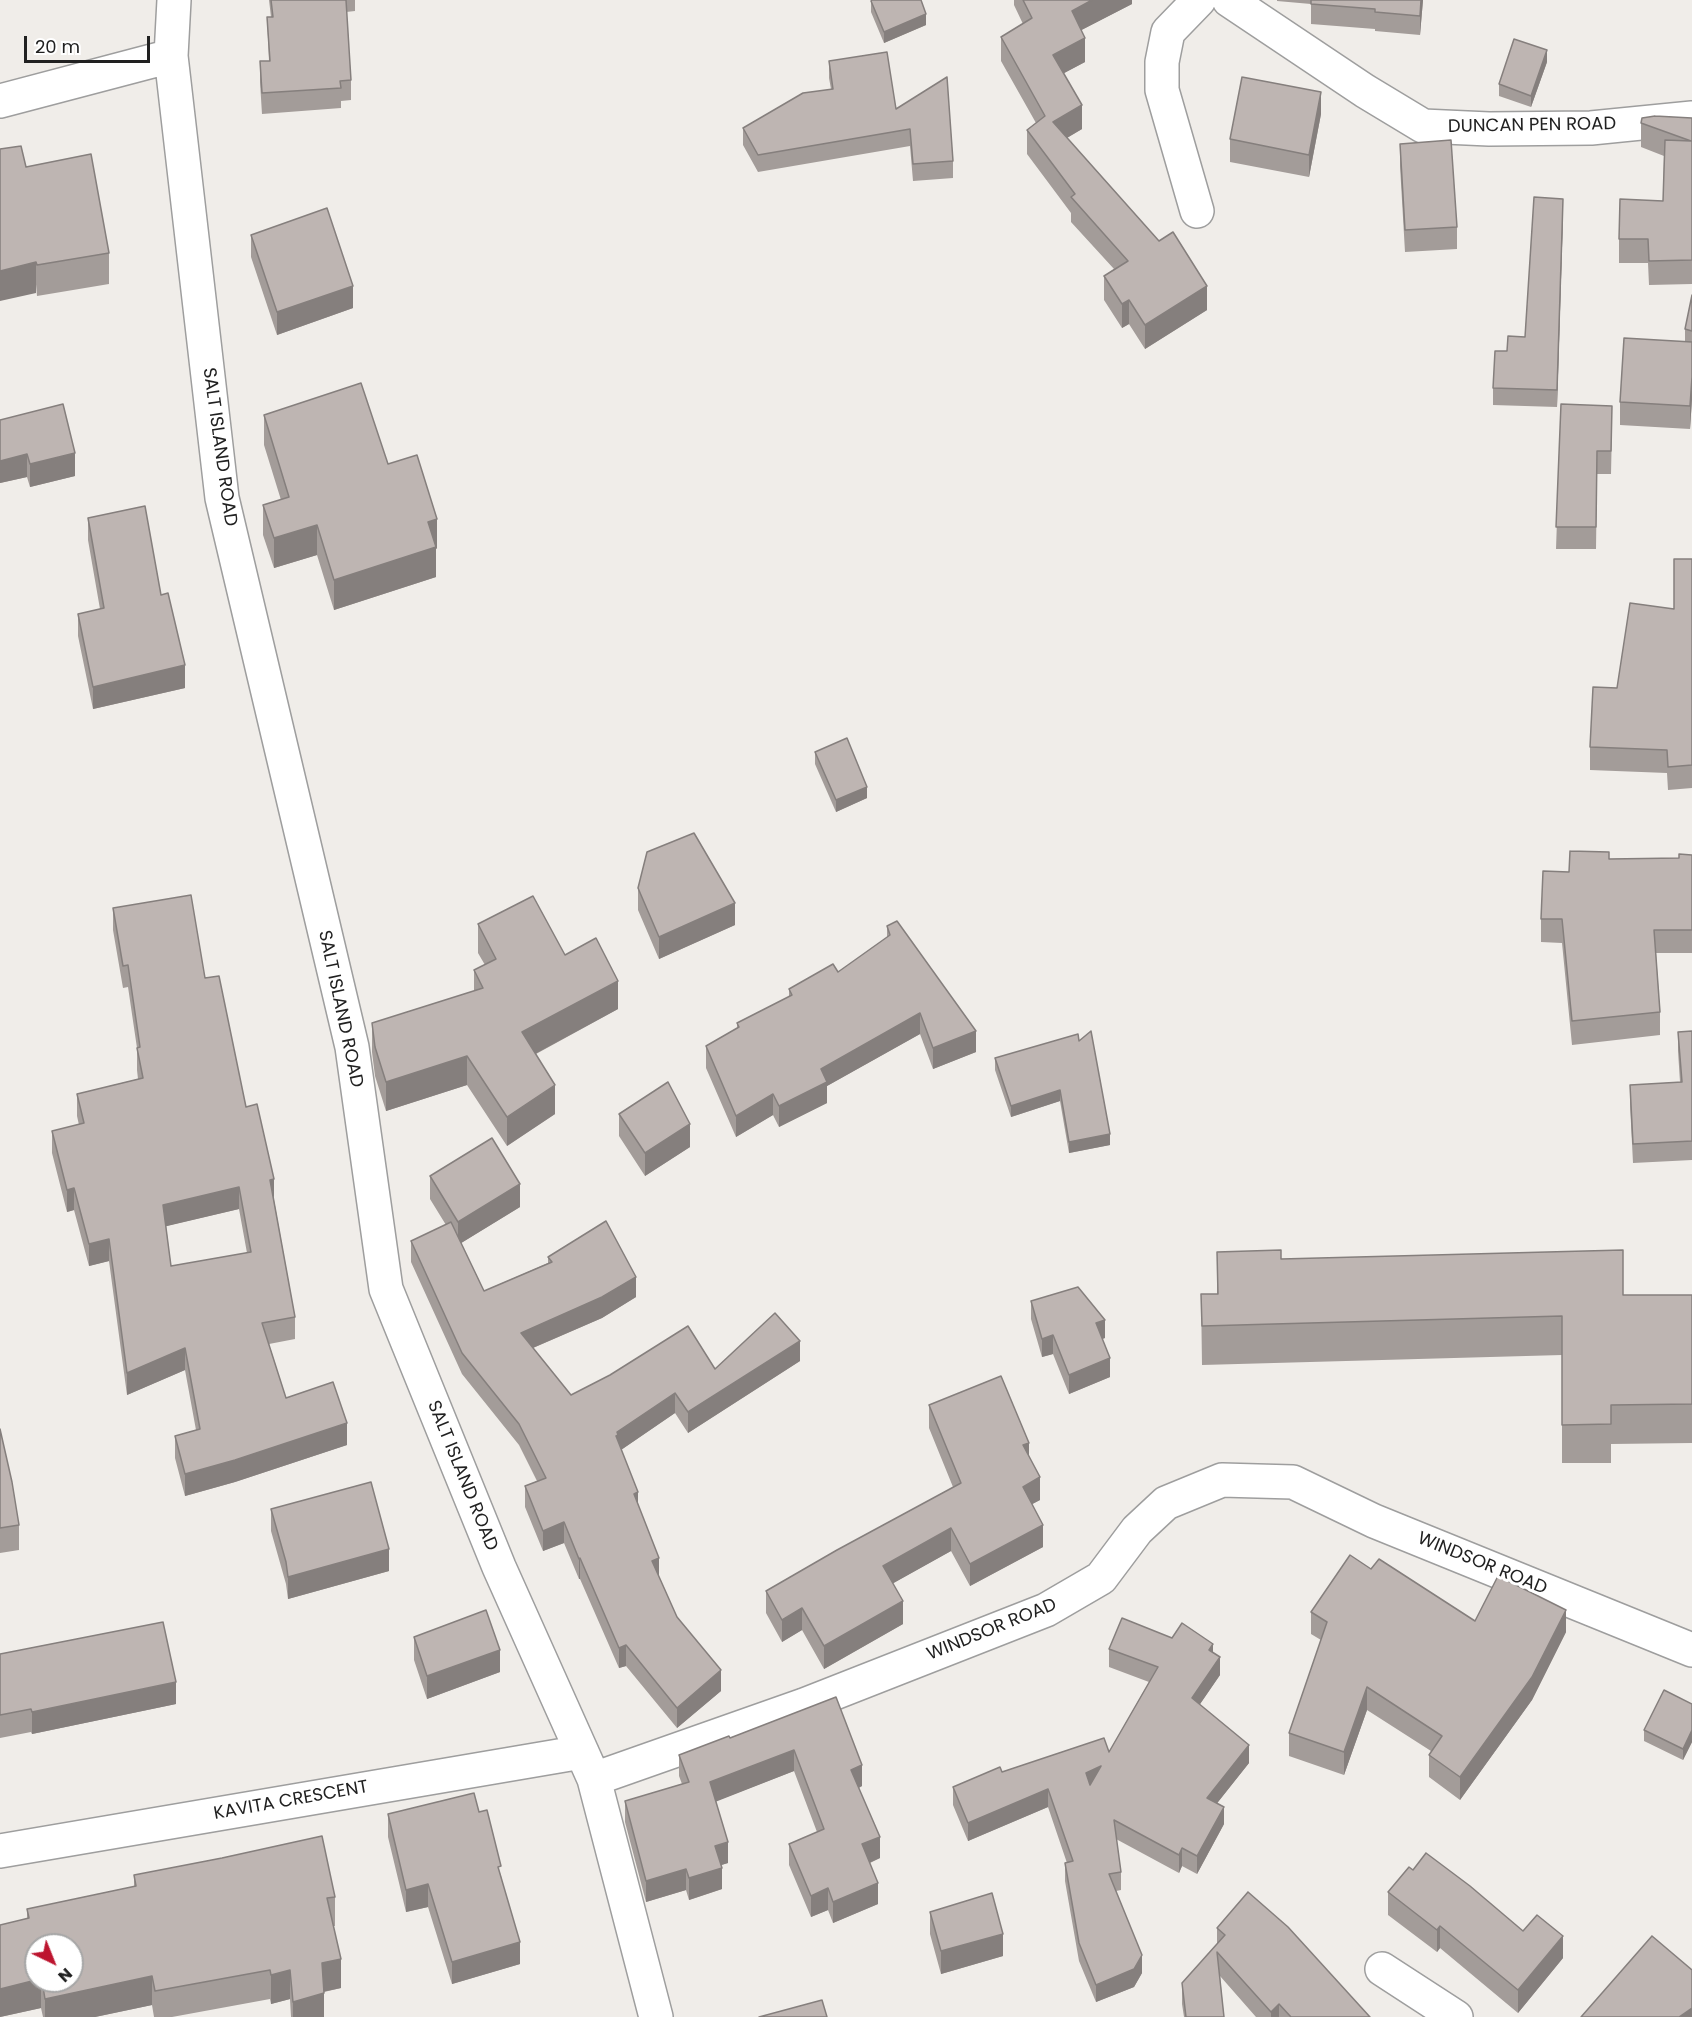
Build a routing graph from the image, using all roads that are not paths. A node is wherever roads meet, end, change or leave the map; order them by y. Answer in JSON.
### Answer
{"nodes":[{"id":1,"x":174,"y":0,"type":"edge"},
{"id":2,"x":1199,"y":0,"type":"edge"},
{"id":3,"x":1229,"y":0,"type":"edge"},
{"id":4,"x":171,"y":56,"type":"junction"},
{"id":5,"x":0,"y":101,"type":"edge"},
{"id":6,"x":1692,"y":118,"type":"edge"},
{"id":7,"x":1197,"y":211,"type":"dead end"},
{"id":8,"x":1692,"y":1650,"type":"edge"},
{"id":9,"x":588,"y":1766,"type":"junction"},
{"id":10,"x":0,"y":1851,"type":"edge"},
{"id":11,"x":1382,"y":1970,"type":"dead end"},
{"id":12,"x":656,"y":2017,"type":"edge"},
{"id":13,"x":1456,"y":2017,"type":"edge"}],
"edges":[{"from":1,"to":4,"type":"street","name":"SALT ISLAND ROAD"},
{"from":2,"to":7,"type":"street"},
{"from":3,"to":6,"type":"street","name":"DUNCAN PEN ROAD"},
{"from":4,"to":5,"type":"street"},
{"from":4,"to":9,"type":"street","name":"SALT ISLAND ROAD"},
{"from":8,"to":9,"type":"street","name":"WINDSOR ROAD"},
{"from":9,"to":10,"type":"street","name":"KAVITA CRESCENT"},
{"from":9,"to":12,"type":"street","name":"SALT ISLAND ROAD"},
{"from":11,"to":13,"type":"street"}]}
